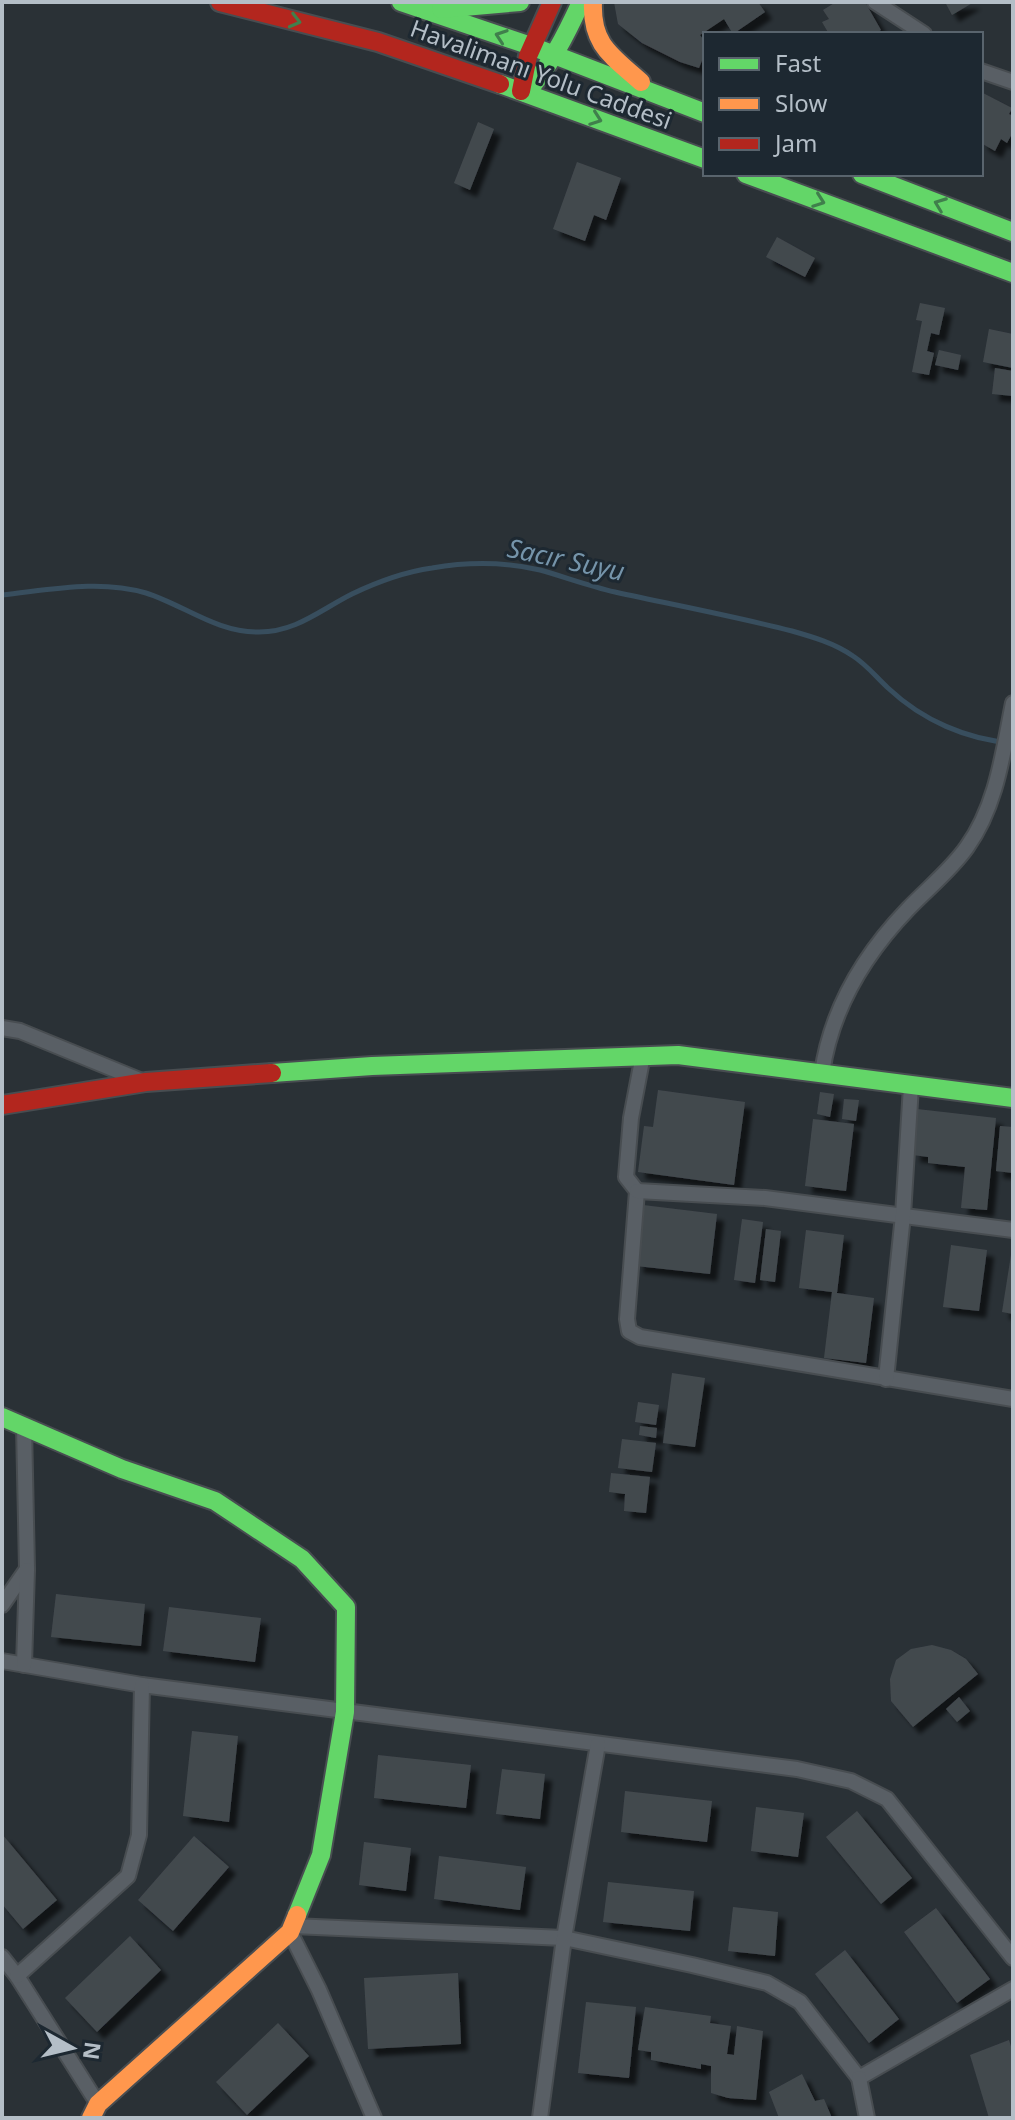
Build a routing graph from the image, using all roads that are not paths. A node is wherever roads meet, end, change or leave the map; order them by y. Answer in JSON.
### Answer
{"nodes":[{"id":1,"x":220,"y":2,"type":"edge"},
{"id":2,"x":401,"y":2,"type":"edge"},
{"id":3,"x":520,"y":2,"type":"edge"},
{"id":4,"x":552,"y":2,"type":"edge"},
{"id":5,"x":581,"y":2,"type":"edge"},
{"id":6,"x":593,"y":2,"type":"edge"},
{"id":7,"x":875,"y":2,"type":"edge"},
{"id":8,"x":427,"y":6,"type":"edge"},
{"id":9,"x":921,"y":32,"type":"edge"},
{"id":10,"x":531,"y":46,"type":"junction"},
{"id":11,"x":556,"y":55,"type":"junction"},
{"id":12,"x":983,"y":72,"type":"edge"},
{"id":13,"x":1013,"y":82,"type":"edge"},
{"id":14,"x":524,"y":92,"type":"junction"},
{"id":15,"x":654,"y":93,"type":"junction"},
{"id":16,"x":703,"y":112,"type":"edge"},
{"id":17,"x":703,"y":158,"type":"edge"},
{"id":18,"x":751,"y":176,"type":"edge"},
{"id":19,"x":867,"y":176,"type":"edge"},
{"id":20,"x":1013,"y":232,"type":"edge"},
{"id":21,"x":1013,"y":273,"type":"edge"},
{"id":22,"x":1013,"y":703,"type":"edge"},
{"id":23,"x":2,"y":1028,"type":"edge"},
{"id":24,"x":643,"y":1055,"type":"junction"},
{"id":25,"x":822,"y":1073,"type":"junction"},
{"id":26,"x":146,"y":1082,"type":"junction"},
{"id":27,"x":911,"y":1086,"type":"junction"},
{"id":28,"x":1013,"y":1098,"type":"edge"},
{"id":29,"x":2,"y":1105,"type":"edge"},
{"id":30,"x":637,"y":1191,"type":"junction"},
{"id":31,"x":903,"y":1215,"type":"junction"},
{"id":32,"x":1013,"y":1230,"type":"edge"},
{"id":33,"x":886,"y":1379,"type":"junction"},
{"id":34,"x":1013,"y":1399,"type":"edge"},
{"id":35,"x":2,"y":1417,"type":"edge"},
{"id":36,"x":24,"y":1426,"type":"junction"},
{"id":37,"x":27,"y":1569,"type":"junction"},
{"id":38,"x":2,"y":1605,"type":"edge"},
{"id":39,"x":2,"y":1661,"type":"edge"},
{"id":40,"x":24,"y":1665,"type":"junction"},
{"id":41,"x":142,"y":1685,"type":"junction"},
{"id":42,"x":345,"y":1712,"type":"junction"},
{"id":43,"x":598,"y":1744,"type":"junction"},
{"id":44,"x":292,"y":1929,"type":"junction"},
{"id":45,"x":564,"y":1938,"type":"junction"},
{"id":46,"x":2,"y":1957,"type":"edge"},
{"id":47,"x":1013,"y":1958,"type":"edge"},
{"id":48,"x":17,"y":1976,"type":"junction"},
{"id":49,"x":1013,"y":1989,"type":"edge"},
{"id":50,"x":859,"y":2078,"type":"junction"},
{"id":51,"x":95,"y":2111,"type":"edge"},
{"id":52,"x":374,"y":2118,"type":"edge"},
{"id":53,"x":540,"y":2118,"type":"edge"},
{"id":54,"x":867,"y":2118,"type":"edge"}],
"edges":[{"from":1,"to":14,"type":"main road","name":"Havalimanı Yolu Caddesi","one_way":true},
{"from":2,"to":8,"type":"main road","name":"Havalimanı Yolu Caddesi"},
{"from":3,"to":8,"type":"main road"},
{"from":4,"to":10,"type":"main road"},
{"from":5,"to":11,"type":"main road"},
{"from":6,"to":15,"type":"main road"},
{"from":7,"to":9,"type":"street"},
{"from":10,"to":8,"type":"main road","name":"Havalimanı Yolu Caddesi","one_way":true},
{"from":10,"to":11,"type":"main road","name":"Havalimanı Yolu Caddesi"},
{"from":10,"to":14,"type":"main road"},
{"from":11,"to":14,"type":"main road"},
{"from":11,"to":15,"type":"main road","name":"Havalimanı Yolu Caddesi"},
{"from":12,"to":13,"type":"street"},
{"from":14,"to":17,"type":"main road","name":"Havalimanı Yolu Caddesi","one_way":true},
{"from":15,"to":16,"type":"main road","name":"Havalimanı Yolu Caddesi"},
{"from":18,"to":21,"type":"main road","one_way":true},
{"from":20,"to":19,"type":"main road","one_way":true},
{"from":22,"to":25,"type":"street"},
{"from":23,"to":26,"type":"street"},
{"from":24,"to":25,"type":"main road"},
{"from":24,"to":26,"type":"main road"},
{"from":24,"to":30,"type":"street"},
{"from":25,"to":27,"type":"main road"},
{"from":26,"to":29,"type":"main road"},
{"from":27,"to":28,"type":"main road"},
{"from":27,"to":31,"type":"street"},
{"from":30,"to":31,"type":"street"},
{"from":30,"to":33,"type":"street"},
{"from":31,"to":32,"type":"street"},
{"from":31,"to":33,"type":"street"},
{"from":33,"to":34,"type":"street"},
{"from":35,"to":36,"type":"main road"},
{"from":36,"to":37,"type":"street"},
{"from":36,"to":42,"type":"main road"},
{"from":37,"to":38,"type":"street"},
{"from":37,"to":40,"type":"street"},
{"from":39,"to":40,"type":"street"},
{"from":40,"to":41,"type":"street"},
{"from":41,"to":42,"type":"street"},
{"from":41,"to":48,"type":"street"},
{"from":42,"to":43,"type":"street"},
{"from":42,"to":44,"type":"main road"},
{"from":43,"to":45,"type":"street"},
{"from":43,"to":47,"type":"street"},
{"from":44,"to":45,"type":"street"},
{"from":44,"to":51,"type":"main road"},
{"from":44,"to":52,"type":"street"},
{"from":45,"to":50,"type":"street"},
{"from":45,"to":53,"type":"street"},
{"from":46,"to":48,"type":"street"},
{"from":48,"to":51,"type":"street"},
{"from":49,"to":50,"type":"street"},
{"from":50,"to":54,"type":"street"}]}
